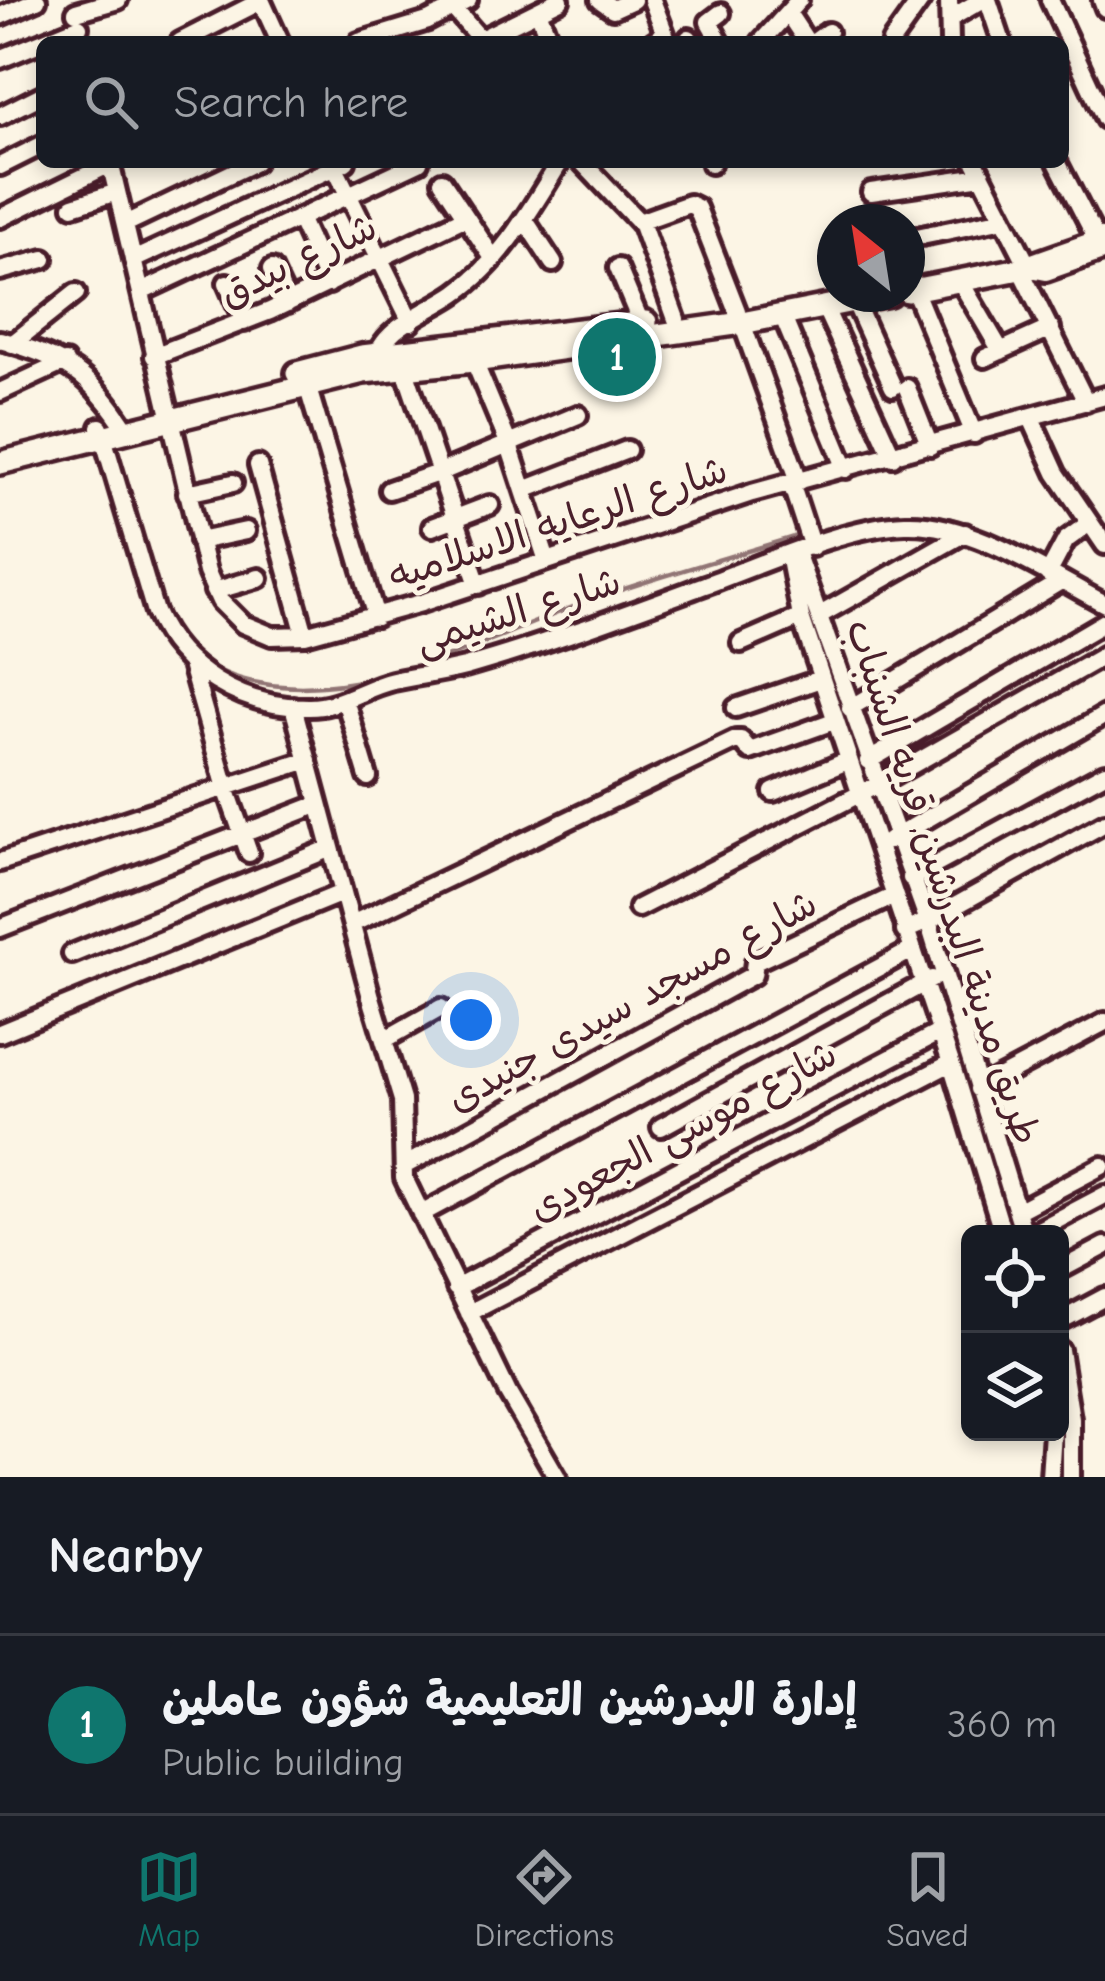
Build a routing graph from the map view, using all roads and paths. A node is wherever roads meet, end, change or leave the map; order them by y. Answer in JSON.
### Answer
{"nodes":[{"id":1,"x":37,"y":0,"type":"edge"},
{"id":2,"x":118,"y":0,"type":"edge"},
{"id":3,"x":261,"y":0,"type":"edge"},
{"id":4,"x":560,"y":0,"type":"edge"},
{"id":5,"x":601,"y":0,"type":"edge"},
{"id":6,"x":633,"y":0,"type":"edge"},
{"id":7,"x":652,"y":0,"type":"edge"},
{"id":8,"x":921,"y":0,"type":"edge"},
{"id":9,"x":985,"y":0,"type":"edge"},
{"id":10,"x":1050,"y":0,"type":"edge"},
{"id":11,"x":456,"y":3,"type":"edge"},
{"id":12,"x":794,"y":4,"type":"edge"},
{"id":13,"x":950,"y":9,"type":"edge"},
{"id":14,"x":538,"y":11,"type":"junction"},
{"id":15,"x":722,"y":13,"type":"dead end"},
{"id":16,"x":0,"y":16,"type":"edge"},
{"id":17,"x":182,"y":18,"type":"dead end"},
{"id":18,"x":78,"y":20,"type":"edge"},
{"id":19,"x":46,"y":36,"type":"edge"},
{"id":20,"x":184,"y":36,"type":"edge"},
{"id":21,"x":192,"y":36,"type":"edge"},
{"id":22,"x":277,"y":36,"type":"edge"},
{"id":23,"x":380,"y":36,"type":"edge"},
{"id":24,"x":477,"y":36,"type":"edge"},
{"id":25,"x":490,"y":36,"type":"edge"},
{"id":26,"x":548,"y":36,"type":"edge"},
{"id":27,"x":662,"y":36,"type":"edge"},
{"id":28,"x":717,"y":36,"type":"edge"},
{"id":29,"x":766,"y":36,"type":"edge"},
{"id":30,"x":814,"y":36,"type":"edge"},
{"id":31,"x":895,"y":36,"type":"edge"},
{"id":32,"x":1000,"y":36,"type":"edge"},
{"id":33,"x":1067,"y":36,"type":"edge"},
{"id":34,"x":36,"y":41,"type":"edge"},
{"id":35,"x":1069,"y":41,"type":"edge"},
{"id":36,"x":0,"y":59,"type":"edge"},
{"id":37,"x":36,"y":98,"type":"edge"},
{"id":38,"x":0,"y":116,"type":"edge"},
{"id":39,"x":1105,"y":119,"type":"edge"},
{"id":40,"x":36,"y":148,"type":"edge"},
{"id":41,"x":0,"y":166,"type":"edge"},
{"id":42,"x":102,"y":168,"type":"edge"},
{"id":43,"x":113,"y":168,"type":"edge"},
{"id":44,"x":242,"y":168,"type":"edge"},
{"id":45,"x":334,"y":168,"type":"edge"},
{"id":46,"x":342,"y":168,"type":"edge"},
{"id":47,"x":407,"y":168,"type":"edge"},
{"id":48,"x":556,"y":168,"type":"edge"},
{"id":49,"x":588,"y":168,"type":"edge"},
{"id":50,"x":1062,"y":168,"type":"edge"},
{"id":51,"x":979,"y":169,"type":"edge"},
{"id":52,"x":442,"y":182,"type":"dead end"},
{"id":53,"x":118,"y":192,"type":"junction"},
{"id":54,"x":872,"y":192,"type":"dead end"},
{"id":55,"x":350,"y":196,"type":"junction"},
{"id":56,"x":73,"y":206,"type":"dead end"},
{"id":57,"x":466,"y":217,"type":"junction"},
{"id":58,"x":0,"y":218,"type":"edge"},
{"id":59,"x":524,"y":218,"type":"junction"},
{"id":60,"x":1004,"y":219,"type":"junction"},
{"id":61,"x":300,"y":220,"type":"junction"},
{"id":62,"x":639,"y":222,"type":"junction"},
{"id":63,"x":125,"y":224,"type":"junction"},
{"id":64,"x":1101,"y":234,"type":"edge"},
{"id":65,"x":925,"y":235,"type":"edge"},
{"id":66,"x":1105,"y":251,"type":"edge"},
{"id":67,"x":44,"y":259,"type":"dead end"},
{"id":68,"x":381,"y":259,"type":"junction"},
{"id":69,"x":494,"y":259,"type":"junction"},
{"id":70,"x":133,"y":260,"type":"junction"},
{"id":71,"x":553,"y":263,"type":"dead end"},
{"id":72,"x":1022,"y":265,"type":"junction"},
{"id":73,"x":618,"y":268,"type":"dead end"},
{"id":74,"x":272,"y":269,"type":"dead end"},
{"id":75,"x":0,"y":271,"type":"edge"},
{"id":76,"x":960,"y":281,"type":"junction"},
{"id":77,"x":226,"y":283,"type":"dead end"},
{"id":78,"x":329,"y":284,"type":"junction"},
{"id":79,"x":925,"y":285,"type":"edge"},
{"id":80,"x":925,"y":286,"type":"edge"},
{"id":81,"x":141,"y":292,"type":"junction"},
{"id":82,"x":76,"y":293,"type":"dead end"},
{"id":83,"x":288,"y":303,"type":"junction"},
{"id":84,"x":815,"y":307,"type":"junction"},
{"id":85,"x":866,"y":312,"type":"edge"},
{"id":86,"x":920,"y":312,"type":"edge"},
{"id":87,"x":739,"y":317,"type":"junction"},
{"id":88,"x":783,"y":317,"type":"junction"},
{"id":89,"x":676,"y":319,"type":"junction"},
{"id":90,"x":244,"y":322,"type":"junction"},
{"id":91,"x":411,"y":322,"type":"junction"},
{"id":92,"x":641,"y":323,"type":"junction"},
{"id":93,"x":1051,"y":328,"type":"junction"},
{"id":94,"x":3,"y":341,"type":"edge"},
{"id":95,"x":154,"y":356,"type":"junction"},
{"id":96,"x":402,"y":359,"type":"junction"},
{"id":97,"x":474,"y":361,"type":"junction"},
{"id":98,"x":65,"y":362,"type":"junction"},
{"id":99,"x":375,"y":362,"type":"junction"},
{"id":100,"x":307,"y":385,"type":"junction"},
{"id":101,"x":0,"y":392,"type":"edge"},
{"id":102,"x":1099,"y":402,"type":"edge"},
{"id":103,"x":578,"y":415,"type":"dead end"},
{"id":104,"x":169,"y":416,"type":"junction"},
{"id":105,"x":1031,"y":418,"type":"junction"},
{"id":106,"x":113,"y":430,"type":"junction"},
{"id":107,"x":974,"y":434,"type":"junction"},
{"id":108,"x":509,"y":445,"type":"junction"},
{"id":109,"x":930,"y":446,"type":"junction"},
{"id":110,"x":627,"y":450,"type":"dead end"},
{"id":111,"x":0,"y":453,"type":"edge"},
{"id":112,"x":893,"y":457,"type":"junction"},
{"id":113,"x":0,"y":463,"type":"edge"},
{"id":114,"x":258,"y":465,"type":"dead end"},
{"id":115,"x":846,"y":469,"type":"junction"},
{"id":116,"x":441,"y":472,"type":"junction"},
{"id":117,"x":795,"y":482,"type":"junction"},
{"id":118,"x":232,"y":483,"type":"dead end"},
{"id":119,"x":389,"y":490,"type":"dead end"},
{"id":120,"x":524,"y":490,"type":"junction"},
{"id":121,"x":187,"y":494,"type":"junction"},
{"id":122,"x":490,"y":506,"type":"dead end"},
{"id":123,"x":456,"y":518,"type":"junction"},
{"id":124,"x":1088,"y":524,"type":"junction"},
{"id":125,"x":432,"y":527,"type":"dead end"},
{"id":126,"x":246,"y":530,"type":"dead end"},
{"id":127,"x":965,"y":533,"type":"junction"},
{"id":128,"x":199,"y":542,"type":"junction"},
{"id":129,"x":1105,"y":545,"type":"edge"},
{"id":130,"x":799,"y":551,"type":"junction"},
{"id":131,"x":547,"y":561,"type":"junction"},
{"id":132,"x":259,"y":578,"type":"dead end"},
{"id":133,"x":1054,"y":578,"type":"junction"},
{"id":134,"x":478,"y":585,"type":"junction"},
{"id":135,"x":214,"y":591,"type":"junction"},
{"id":136,"x":1105,"y":604,"type":"edge"},
{"id":137,"x":810,"y":616,"type":"junction"},
{"id":138,"x":376,"y":617,"type":"junction"},
{"id":139,"x":1105,"y":622,"type":"edge"},
{"id":140,"x":848,"y":630,"type":"dead end"},
{"id":141,"x":304,"y":635,"type":"junction"},
{"id":142,"x":828,"y":640,"type":"junction"},
{"id":143,"x":741,"y":643,"type":"dead end"},
{"id":144,"x":1105,"y":655,"type":"edge"},
{"id":145,"x":193,"y":668,"type":"junction"},
{"id":146,"x":821,"y":680,"type":"junction"},
{"id":147,"x":345,"y":700,"type":"junction"},
{"id":148,"x":293,"y":706,"type":"junction"},
{"id":149,"x":736,"y":708,"type":"dead end"},
{"id":150,"x":850,"y":708,"type":"junction"},
{"id":151,"x":1105,"y":715,"type":"edge"},
{"id":152,"x":835,"y":721,"type":"junction"},
{"id":153,"x":308,"y":760,"type":"junction"},
{"id":154,"x":847,"y":760,"type":"junction"},
{"id":155,"x":868,"y":761,"type":"junction"},
{"id":156,"x":1105,"y":773,"type":"edge"},
{"id":157,"x":368,"y":777,"type":"dead end"},
{"id":158,"x":877,"y":785,"type":"junction"},
{"id":159,"x":226,"y":788,"type":"junction"},
{"id":160,"x":773,"y":792,"type":"dead end"},
{"id":161,"x":859,"y":795,"type":"junction"},
{"id":162,"x":319,"y":804,"type":"junction"},
{"id":163,"x":1105,"y":823,"type":"edge"},
{"id":164,"x":242,"y":833,"type":"junction"},
{"id":165,"x":896,"y":838,"type":"junction"},
{"id":166,"x":877,"y":847,"type":"junction"},
{"id":167,"x":331,"y":848,"type":"junction"},
{"id":168,"x":249,"y":853,"type":"dead end"},
{"id":169,"x":0,"y":862,"type":"edge"},
{"id":170,"x":911,"y":878,"type":"junction"},
{"id":171,"x":343,"y":893,"type":"junction"},
{"id":172,"x":894,"y":896,"type":"junction"},
{"id":173,"x":638,"y":908,"type":"dead end"},
{"id":174,"x":928,"y":922,"type":"junction"},
{"id":175,"x":352,"y":924,"type":"junction"},
{"id":176,"x":0,"y":928,"type":"edge"},
{"id":177,"x":905,"y":931,"type":"junction"},
{"id":178,"x":912,"y":950,"type":"junction"},
{"id":179,"x":72,"y":954,"type":"dead end"},
{"id":180,"x":943,"y":973,"type":"junction"},
{"id":181,"x":924,"y":983,"type":"junction"},
{"id":182,"x":441,"y":1008,"type":"dead end"},
{"id":183,"x":1105,"y":1022,"type":"edge"},
{"id":184,"x":940,"y":1032,"type":"junction"},
{"id":185,"x":0,"y":1034,"type":"edge"},
{"id":186,"x":384,"y":1040,"type":"junction"},
{"id":187,"x":951,"y":1063,"type":"junction"},
{"id":188,"x":978,"y":1089,"type":"junction"},
{"id":189,"x":662,"y":1127,"type":"dead end"},
{"id":190,"x":404,"y":1166,"type":"junction"},
{"id":191,"x":1102,"y":1166,"type":"edge"},
{"id":192,"x":1105,"y":1195,"type":"edge"},
{"id":193,"x":1017,"y":1211,"type":"junction"},
{"id":194,"x":421,"y":1214,"type":"junction"},
{"id":195,"x":1000,"y":1225,"type":"edge"},
{"id":196,"x":1023,"y":1225,"type":"edge"},
{"id":197,"x":1045,"y":1225,"type":"edge"},
{"id":198,"x":1105,"y":1246,"type":"edge"},
{"id":199,"x":1069,"y":1265,"type":"edge"},
{"id":200,"x":456,"y":1288,"type":"junction"},
{"id":201,"x":1105,"y":1297,"type":"edge"},
{"id":202,"x":469,"y":1313,"type":"junction"},
{"id":203,"x":1069,"y":1316,"type":"edge"},
{"id":204,"x":1069,"y":1406,"type":"edge"},
{"id":205,"x":1052,"y":1441,"type":"edge"},
{"id":206,"x":557,"y":1477,"type":"edge"},
{"id":207,"x":1051,"y":1477,"type":"edge"},
{"id":208,"x":1072,"y":1477,"type":"edge"}],
"edges":[{"from":1,"to":16,"type":"street"},
{"from":2,"to":18,"type":"street"},
{"from":3,"to":21,"type":"street"},
{"from":3,"to":22,"type":"street"},
{"from":4,"to":14,"type":"street"},
{"from":5,"to":6,"type":"street"},
{"from":7,"to":27,"type":"street"},
{"from":8,"to":31,"type":"street"},
{"from":9,"to":13,"type":"street"},
{"from":9,"to":32,"type":"street"},
{"from":10,"to":33,"type":"street"},
{"from":11,"to":23,"type":"street"},
{"from":11,"to":24,"type":"street"},
{"from":12,"to":29,"type":"street"},
{"from":12,"to":30,"type":"street"},
{"from":14,"to":25,"type":"street"},
{"from":14,"to":26,"type":"street"},
{"from":15,"to":28,"type":"street"},
{"from":17,"to":20,"type":"street"},
{"from":18,"to":19,"type":"street"},
{"from":34,"to":36,"type":"street"},
{"from":35,"to":39,"type":"street"},
{"from":37,"to":38,"type":"street"},
{"from":40,"to":41,"type":"street"},
{"from":42,"to":58,"type":"street"},
{"from":43,"to":53,"type":"street","name":"شارع الرعايه الاسلاميه"},
{"from":44,"to":63,"type":"street"},
{"from":45,"to":70,"type":"street"},
{"from":46,"to":55,"type":"street"},
{"from":47,"to":55,"type":"street"},
{"from":48,"to":59,"type":"street"},
{"from":49,"to":62,"type":"street"},
{"from":50,"to":64,"type":"street"},
{"from":51,"to":54,"type":"street"},
{"from":51,"to":60,"type":"street"},
{"from":52,"to":57,"type":"street"},
{"from":53,"to":56,"type":"street"},
{"from":53,"to":63,"type":"street","name":"شارع الرعايه الاسلاميه"},
{"from":55,"to":61,"type":"street"},
{"from":55,"to":68,"type":"street"},
{"from":57,"to":68,"type":"street","name":"شارع بيدق"},
{"from":57,"to":69,"type":"street"},
{"from":59,"to":69,"type":"street"},
{"from":59,"to":71,"type":"street"},
{"from":60,"to":65,"type":"street"},
{"from":60,"to":72,"type":"street"},
{"from":61,"to":78,"type":"street"},
{"from":61,"to":81,"type":"street"},
{"from":62,"to":87,"type":"street","name":"طريق مدينة البدرشين, قريه الشنباب"},
{"from":62,"to":89,"type":"street"},
{"from":63,"to":70,"type":"street","name":"شارع الرعايه الاسلاميه"},
{"from":64,"to":72,"type":"main road"},
{"from":66,"to":72,"type":"street"},
{"from":67,"to":75,"type":"street"},
{"from":68,"to":78,"type":"street","name":"شارع بيدق"},
{"from":68,"to":91,"type":"street"},
{"from":69,"to":91,"type":"street"},
{"from":70,"to":81,"type":"street","name":"شارع الرعايه الاسلاميه"},
{"from":72,"to":76,"type":"main road"},
{"from":72,"to":79,"type":"street"},
{"from":72,"to":93,"type":"street"},
{"from":73,"to":92,"type":"street"},
{"from":74,"to":83,"type":"street"},
{"from":76,"to":80,"type":"main road"},
{"from":76,"to":93,"type":"street"},
{"from":77,"to":90,"type":"street"},
{"from":78,"to":83,"type":"street","name":"شارع بيدق"},
{"from":81,"to":95,"type":"street","name":"شارع الرعايه الاسلاميه"},
{"from":82,"to":94,"type":"street"},
{"from":83,"to":90,"type":"street","name":"شارع بيدق"},
{"from":84,"to":87,"type":"main road"},
{"from":84,"to":88,"type":"main road"},
{"from":84,"to":112,"type":"street"},
{"from":85,"to":109,"type":"street"},
{"from":86,"to":107,"type":"street"},
{"from":87,"to":88,"type":"main road"},
{"from":87,"to":89,"type":"main road"},
{"from":87,"to":97,"type":"main road"},
{"from":87,"to":117,"type":"street","name":"طريق مدينة البدرشين, قريه الشنباب"},
{"from":88,"to":115,"type":"street"},
{"from":89,"to":92,"type":"main road"},
{"from":90,"to":95,"type":"street","name":"شارع بيدق"},
{"from":91,"to":99,"type":"street"},
{"from":92,"to":96,"type":"main road"},
{"from":93,"to":102,"type":"street"},
{"from":94,"to":98,"type":"street"},
{"from":95,"to":104,"type":"street","name":"شارع الرعايه الاسلاميه"},
{"from":96,"to":97,"type":"main road"},
{"from":96,"to":99,"type":"main road"},
{"from":96,"to":116,"type":"street"},
{"from":97,"to":108,"type":"street"},
{"from":98,"to":101,"type":"street"},
{"from":98,"to":106,"type":"street"},
{"from":99,"to":100,"type":"main road"},
{"from":99,"to":104,"type":"main road"},
{"from":100,"to":104,"type":"main road"},
{"from":100,"to":138,"type":"street"},
{"from":102,"to":105,"type":"street","name":"شارع الرعايه الاسلاميه"},
{"from":103,"to":108,"type":"street"},
{"from":104,"to":106,"type":"main road"},
{"from":104,"to":121,"type":"street","name":"شارع الرعايه الاسلاميه"},
{"from":105,"to":107,"type":"street","name":"شارع الرعايه الاسلاميه"},
{"from":105,"to":124,"type":"street"},
{"from":106,"to":111,"type":"main road"},
{"from":106,"to":113,"type":"main road"},
{"from":106,"to":145,"type":"street","name":"شارع الشيمى"},
{"from":107,"to":109,"type":"street","name":"شارع الرعايه الاسلاميه"},
{"from":108,"to":116,"type":"street"},
{"from":108,"to":120,"type":"street"},
{"from":109,"to":112,"type":"street","name":"شارع الرعايه الاسلاميه"},
{"from":110,"to":120,"type":"street"},
{"from":112,"to":115,"type":"street","name":"شارع الرعايه الاسلاميه"},
{"from":114,"to":141,"type":"street"},
{"from":115,"to":117,"type":"street","name":"شارع الرعايه الاسلاميه"},
{"from":116,"to":119,"type":"street"},
{"from":116,"to":123,"type":"street"},
{"from":117,"to":130,"type":"street","name":"طريق مدينة البدرشين, قريه الشنباب"},
{"from":117,"to":131,"type":"street","name":"شارع الرعايه الاسلاميه"},
{"from":118,"to":121,"type":"street"},
{"from":120,"to":131,"type":"street"},
{"from":121,"to":128,"type":"street","name":"شارع الرعايه الاسلاميه"},
{"from":122,"to":123,"type":"street"},
{"from":123,"to":125,"type":"street"},
{"from":123,"to":134,"type":"street"},
{"from":124,"to":129,"type":"street"},
{"from":124,"to":133,"type":"street"},
{"from":126,"to":128,"type":"street"},
{"from":127,"to":130,"type":"street","name":"شارع الشيمى"},
{"from":127,"to":133,"type":"street","name":"شارع الشيمى"},
{"from":127,"to":137,"type":"street"},
{"from":128,"to":135,"type":"street","name":"شارع الرعايه الاسلاميه"},
{"from":130,"to":137,"type":"street","name":"طريق مدينة البدرشين, قريه الشنباب"},
{"from":130,"to":147,"type":"street","name":"شارع الشيمى"},
{"from":131,"to":134,"type":"street","name":"شارع الرعايه الاسلاميه"},
{"from":132,"to":135,"type":"street"},
{"from":133,"to":136,"type":"street","name":"شارع الشيمى"},
{"from":133,"to":150,"type":"street"},
{"from":134,"to":138,"type":"street","name":"شارع الرعايه الاسلاميه"},
{"from":135,"to":141,"type":"street","name":"شارع الرعايه الاسلاميه"},
{"from":137,"to":142,"type":"street","name":"طريق مدينة البدرشين, قريه الشنباب"},
{"from":137,"to":143,"type":"street"},
{"from":137,"to":146,"type":"street","name":"طريق مدينة البدرشين, قريه الشنباب"},
{"from":138,"to":141,"type":"street","name":"شارع الرعايه الاسلاميه"},
{"from":139,"to":155,"type":"street"},
{"from":140,"to":142,"type":"street"},
{"from":142,"to":150,"type":"street","name":"طريق مدينة البدرشين, قريه الشنباب"},
{"from":144,"to":158,"type":"street"},
{"from":145,"to":148,"type":"street","name":"شارع الشيمى"},
{"from":145,"to":159,"type":"street"},
{"from":146,"to":149,"type":"street"},
{"from":146,"to":152,"type":"street","name":"طريق مدينة البدرشين, قريه الشنباب"},
{"from":147,"to":148,"type":"street","name":"شارع الشيمى"},
{"from":147,"to":157,"type":"street"},
{"from":148,"to":153,"type":"street"},
{"from":150,"to":155,"type":"street","name":"طريق مدينة البدرشين, قريه الشنباب"},
{"from":151,"to":165,"type":"street"},
{"from":152,"to":154,"type":"street","name":"طريق مدينة البدرشين, قريه الشنباب"},
{"from":152,"to":175,"type":"street"},
{"from":153,"to":159,"type":"street"},
{"from":153,"to":162,"type":"street"},
{"from":154,"to":160,"type":"street"},
{"from":154,"to":161,"type":"street","name":"طريق مدينة البدرشين, قريه الشنباب"},
{"from":155,"to":158,"type":"street","name":"طريق مدينة البدرشين, قريه الشنباب"},
{"from":156,"to":170,"type":"street"},
{"from":158,"to":161,"type":"street"},
{"from":158,"to":165,"type":"street","name":"طريق مدينة البدرشين, قريه الشنباب"},
{"from":159,"to":164,"type":"street"},
{"from":159,"to":169,"type":"street"},
{"from":161,"to":166,"type":"street","name":"طريق مدينة البدرشين, قريه الشنباب"},
{"from":161,"to":173,"type":"street"},
{"from":162,"to":164,"type":"street"},
{"from":162,"to":167,"type":"street"},
{"from":163,"to":174,"type":"street"},
{"from":164,"to":168,"type":"street"},
{"from":164,"to":176,"type":"street"},
{"from":165,"to":166,"type":"street"},
{"from":165,"to":170,"type":"street","name":"طريق مدينة البدرشين, قريه الشنباب"},
{"from":166,"to":172,"type":"street","name":"طريق مدينة البدرشين, قريه الشنباب"},
{"from":167,"to":171,"type":"street"},
{"from":167,"to":179,"type":"street"},
{"from":170,"to":174,"type":"street","name":"طريق مدينة البدرشين, قريه الشنباب"},
{"from":171,"to":175,"type":"street"},
{"from":171,"to":185,"type":"street"},
{"from":172,"to":177,"type":"street","name":"طريق مدينة البدرشين, قريه الشنباب"},
{"from":172,"to":190,"type":"street","name":"شارع مسجد سيدى جنيدى"},
{"from":174,"to":177,"type":"street"},
{"from":174,"to":180,"type":"street","name":"طريق مدينة البدرشين, قريه الشنباب"},
{"from":175,"to":186,"type":"street"},
{"from":177,"to":178,"type":"street","name":"طريق مدينة البدرشين, قريه الشنباب"},
{"from":178,"to":181,"type":"street","name":"طريق مدينة البدرشين, قريه الشنباب"},
{"from":178,"to":194,"type":"street"},
{"from":180,"to":181,"type":"street"},
{"from":180,"to":188,"type":"street","name":"طريق مدينة البدرشين, قريه الشنباب"},
{"from":181,"to":184,"type":"street","name":"طريق مدينة البدرشين, قريه الشنباب"},
{"from":181,"to":189,"type":"street"},
{"from":182,"to":186,"type":"street"},
{"from":183,"to":188,"type":"street"},
{"from":184,"to":187,"type":"street","name":"طريق مدينة البدرشين, قريه الشنباب"},
{"from":184,"to":200,"type":"street","name":"شارع موسى الجعودى"},
{"from":186,"to":190,"type":"street"},
{"from":187,"to":195,"type":"street","name":"طريق مدينة البدرشين, قريه الشنباب"},
{"from":187,"to":202,"type":"street"},
{"from":188,"to":193,"type":"street","name":"طريق مدينة البدرشين, قريه الشنباب"},
{"from":190,"to":194,"type":"street"},
{"from":191,"to":193,"type":"street"},
{"from":192,"to":197,"type":"street"},
{"from":193,"to":196,"type":"street","name":"طريق مدينة البدرشين, قريه الشنباب"},
{"from":194,"to":200,"type":"street"},
{"from":198,"to":199,"type":"street"},
{"from":200,"to":202,"type":"street"},
{"from":201,"to":203,"type":"street"},
{"from":202,"to":206,"type":"street"},
{"from":204,"to":208,"type":"street"},
{"from":205,"to":207,"type":"street"}]}
